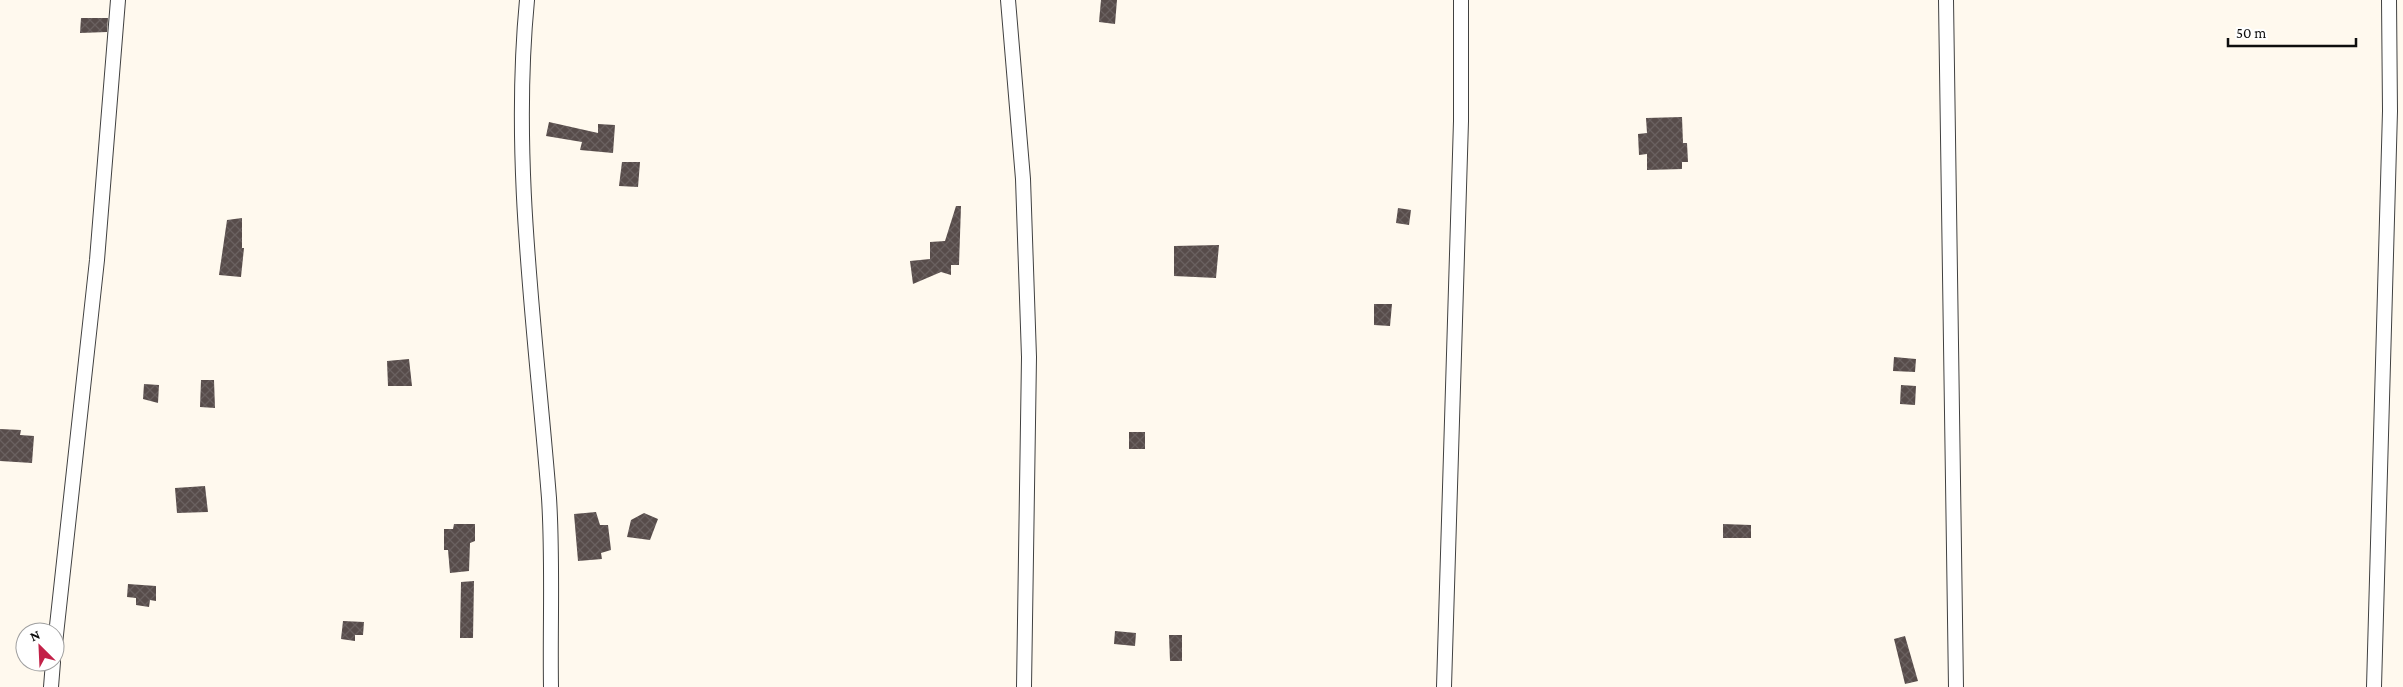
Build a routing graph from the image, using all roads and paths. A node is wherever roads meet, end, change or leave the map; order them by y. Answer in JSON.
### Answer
{"nodes":[{"id":1,"x":118,"y":0,"type":"edge"},
{"id":2,"x":527,"y":0,"type":"edge"},
{"id":3,"x":1008,"y":0,"type":"edge"},
{"id":4,"x":1461,"y":0,"type":"edge"},
{"id":5,"x":1946,"y":0,"type":"edge"},
{"id":6,"x":2389,"y":0,"type":"edge"},
{"id":7,"x":57,"y":622,"type":"edge"},
{"id":8,"x":52,"y":672,"type":"edge"},
{"id":9,"x":51,"y":687,"type":"edge"},
{"id":10,"x":551,"y":687,"type":"edge"},
{"id":11,"x":1024,"y":687,"type":"edge"},
{"id":12,"x":1444,"y":687,"type":"edge"},
{"id":13,"x":1956,"y":687,"type":"edge"},
{"id":14,"x":2374,"y":687,"type":"edge"}],
"edges":[{"from":1,"to":7,"type":"street"},
{"from":2,"to":10,"type":"street"},
{"from":3,"to":11,"type":"street"},
{"from":4,"to":12,"type":"street"},
{"from":5,"to":13,"type":"street"},
{"from":6,"to":14,"type":"street"},
{"from":8,"to":9,"type":"street"}]}
